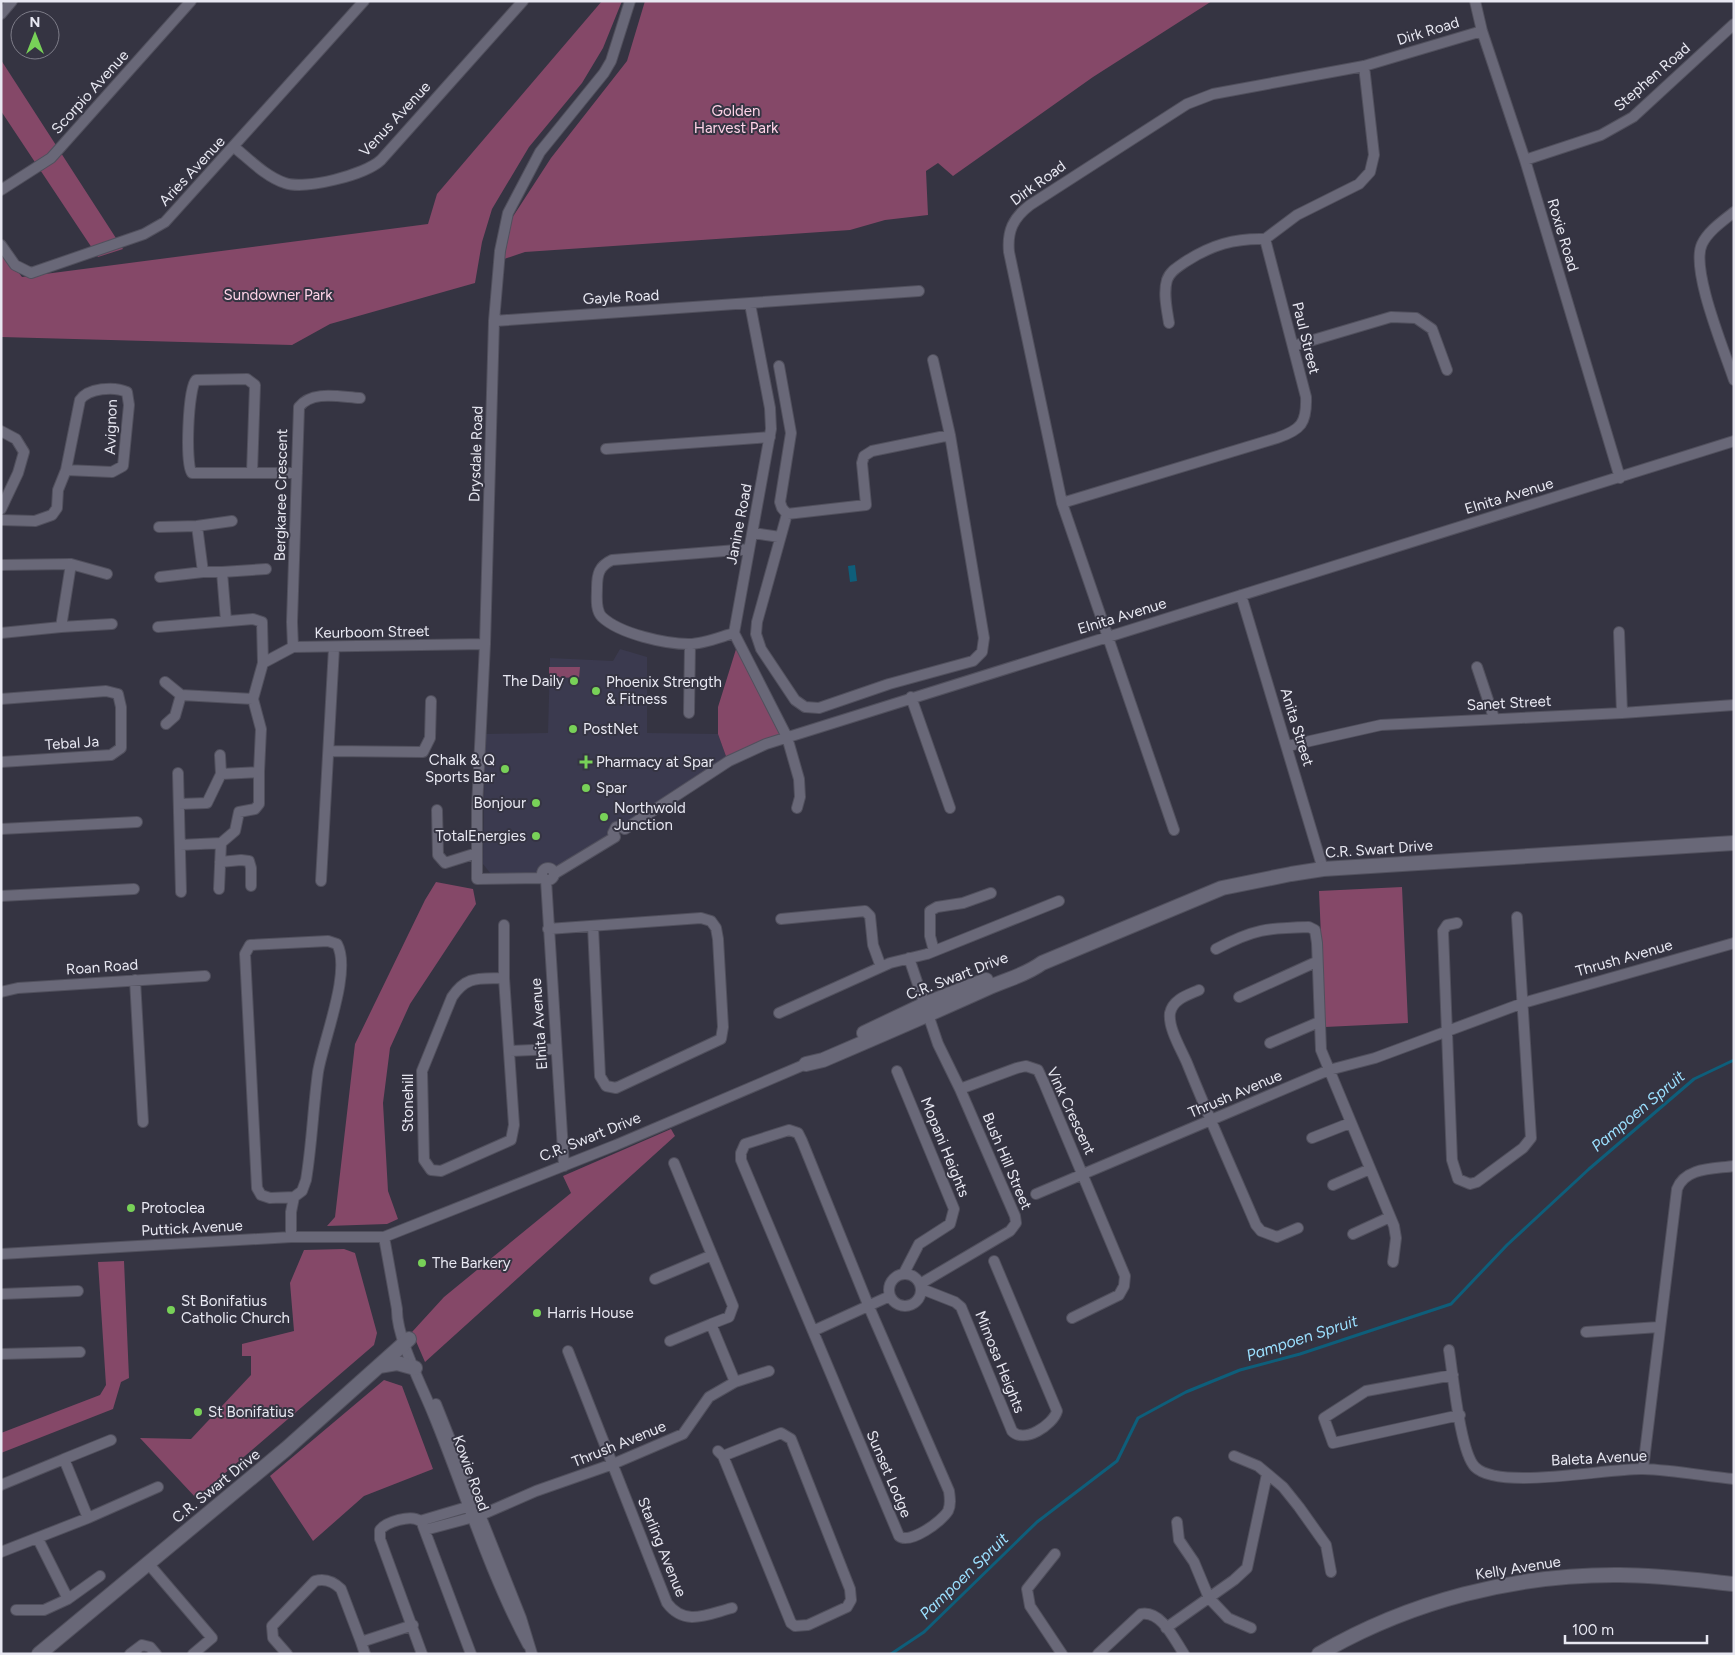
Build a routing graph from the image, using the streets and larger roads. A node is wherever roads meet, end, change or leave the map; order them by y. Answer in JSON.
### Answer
{"nodes":[{"id":1,"x":12,"y":1,"type":"edge"},
{"id":2,"x":191,"y":1,"type":"edge"},
{"id":3,"x":364,"y":1,"type":"edge"},
{"id":4,"x":523,"y":1,"type":"edge"},
{"id":5,"x":630,"y":1,"type":"edge"},
{"id":6,"x":1476,"y":1,"type":"edge"},
{"id":7,"x":1,"y":14,"type":"edge"},
{"id":8,"x":1734,"y":24,"type":"edge"},
{"id":9,"x":1482,"y":31,"type":"junction"},
{"id":10,"x":1364,"y":66,"type":"junction"},
{"id":11,"x":234,"y":147,"type":"junction"},
{"id":12,"x":1525,"y":160,"type":"junction"},
{"id":13,"x":1,"y":190,"type":"edge"},
{"id":14,"x":1734,"y":212,"type":"edge"},
{"id":15,"x":1265,"y":239,"type":"junction"},
{"id":16,"x":1,"y":245,"type":"edge"},
{"id":17,"x":919,"y":292,"type":"dead end"},
{"id":18,"x":750,"y":304,"type":"junction"},
{"id":19,"x":494,"y":321,"type":"junction"},
{"id":20,"x":1169,"y":323,"type":"dead end"},
{"id":21,"x":1293,"y":346,"type":"junction"},
{"id":22,"x":933,"y":360,"type":"dead end"},
{"id":23,"x":779,"y":366,"type":"dead end"},
{"id":24,"x":1448,"y":370,"type":"dead end"},
{"id":25,"x":1734,"y":380,"type":"edge"},
{"id":26,"x":360,"y":398,"type":"dead end"},
{"id":27,"x":1,"y":432,"type":"edge"},
{"id":28,"x":950,"y":435,"type":"junction"},
{"id":29,"x":770,"y":437,"type":"junction"},
{"id":30,"x":1734,"y":442,"type":"edge"},
{"id":31,"x":606,"y":449,"type":"dead end"},
{"id":32,"x":66,"y":470,"type":"junction"},
{"id":33,"x":252,"y":473,"type":"junction"},
{"id":34,"x":297,"y":473,"type":"junction"},
{"id":35,"x":1620,"y":478,"type":"junction"},
{"id":36,"x":1062,"y":503,"type":"junction"},
{"id":37,"x":1,"y":509,"type":"edge"},
{"id":38,"x":787,"y":514,"type":"junction"},
{"id":39,"x":1,"y":520,"type":"edge"},
{"id":40,"x":232,"y":521,"type":"dead end"},
{"id":41,"x":197,"y":526,"type":"junction"},
{"id":42,"x":159,"y":527,"type":"dead end"},
{"id":43,"x":753,"y":533,"type":"junction"},
{"id":44,"x":780,"y":538,"type":"junction"},
{"id":45,"x":749,"y":549,"type":"junction"},
{"id":46,"x":72,"y":564,"type":"junction"},
{"id":47,"x":1,"y":565,"type":"edge"},
{"id":48,"x":266,"y":569,"type":"dead end"},
{"id":49,"x":203,"y":572,"type":"junction"},
{"id":50,"x":222,"y":572,"type":"junction"},
{"id":51,"x":107,"y":574,"type":"dead end"},
{"id":52,"x":160,"y":577,"type":"dead end"},
{"id":53,"x":1241,"y":595,"type":"junction"},
{"id":54,"x":226,"y":621,"type":"junction"},
{"id":55,"x":112,"y":624,"type":"dead end"},
{"id":56,"x":158,"y":627,"type":"dead end"},
{"id":57,"x":61,"y":628,"type":"junction"},
{"id":58,"x":1619,"y":632,"type":"dead end"},
{"id":59,"x":1,"y":633,"type":"edge"},
{"id":60,"x":734,"y":633,"type":"junction"},
{"id":61,"x":1108,"y":637,"type":"junction"},
{"id":62,"x":485,"y":644,"type":"junction"},
{"id":63,"x":690,"y":644,"type":"junction"},
{"id":64,"x":293,"y":647,"type":"junction"},
{"id":65,"x":334,"y":648,"type":"junction"},
{"id":66,"x":263,"y":663,"type":"junction"},
{"id":67,"x":1477,"y":667,"type":"dead end"},
{"id":68,"x":165,"y":682,"type":"dead end"},
{"id":69,"x":182,"y":695,"type":"junction"},
{"id":70,"x":911,"y":697,"type":"junction"},
{"id":71,"x":1,"y":699,"type":"edge"},
{"id":72,"x":253,"y":699,"type":"junction"},
{"id":73,"x":431,"y":701,"type":"dead end"},
{"id":74,"x":1734,"y":705,"type":"edge"},
{"id":75,"x":689,"y":713,"type":"dead end"},
{"id":76,"x":1622,"y":713,"type":"junction"},
{"id":77,"x":1494,"y":718,"type":"junction"},
{"id":78,"x":166,"y":724,"type":"dead end"},
{"id":79,"x":787,"y":737,"type":"junction"},
{"id":80,"x":1288,"y":746,"type":"junction"},
{"id":81,"x":329,"y":751,"type":"junction"},
{"id":82,"x":220,"y":755,"type":"dead end"},
{"id":83,"x":1,"y":762,"type":"edge"},
{"id":84,"x":259,"y":772,"type":"junction"},
{"id":85,"x":178,"y":773,"type":"dead end"},
{"id":86,"x":221,"y":774,"type":"junction"},
{"id":87,"x":178,"y":804,"type":"junction"},
{"id":88,"x":797,"y":808,"type":"dead end"},
{"id":89,"x":950,"y":808,"type":"dead end"},
{"id":90,"x":437,"y":810,"type":"dead end"},
{"id":91,"x":137,"y":822,"type":"dead end"},
{"id":92,"x":1,"y":829,"type":"edge"},
{"id":93,"x":1174,"y":830,"type":"dead end"},
{"id":94,"x":221,"y":843,"type":"junction"},
{"id":95,"x":1734,"y":843,"type":"edge"},
{"id":96,"x":180,"y":845,"type":"junction"},
{"id":97,"x":476,"y":853,"type":"junction"},
{"id":98,"x":220,"y":862,"type":"junction"},
{"id":99,"x":1323,"y":868,"type":"junction"},
{"id":100,"x":547,"y":877,"type":"junction"},
{"id":101,"x":321,"y":881,"type":"dead end"},
{"id":102,"x":251,"y":886,"type":"dead end"},
{"id":103,"x":220,"y":888,"type":"dead end"},
{"id":104,"x":134,"y":889,"type":"dead end"},
{"id":105,"x":181,"y":892,"type":"dead end"},
{"id":106,"x":991,"y":893,"type":"dead end"},
{"id":107,"x":1,"y":896,"type":"edge"},
{"id":108,"x":1058,"y":901,"type":"dead end"},
{"id":109,"x":1517,"y":917,"type":"dead end"},
{"id":110,"x":781,"y":919,"type":"dead end"},
{"id":111,"x":1457,"y":923,"type":"dead end"},
{"id":112,"x":504,"y":925,"type":"dead end"},
{"id":113,"x":592,"y":926,"type":"junction"},
{"id":114,"x":548,"y":929,"type":"junction"},
{"id":115,"x":1734,"y":943,"type":"edge"},
{"id":116,"x":1216,"y":949,"type":"dead end"},
{"id":117,"x":934,"y":951,"type":"junction"},
{"id":118,"x":909,"y":958,"type":"junction"},
{"id":119,"x":1316,"y":962,"type":"junction"},
{"id":120,"x":881,"y":967,"type":"junction"},
{"id":121,"x":205,"y":976,"type":"dead end"},
{"id":122,"x":504,"y":978,"type":"junction"},
{"id":123,"x":135,"y":980,"type":"junction"},
{"id":124,"x":1199,"y":990,"type":"dead end"},
{"id":125,"x":1,"y":992,"type":"edge"},
{"id":126,"x":1239,"y":997,"type":"dead end"},
{"id":127,"x":1523,"y":1003,"type":"junction"},
{"id":128,"x":927,"y":1010,"type":"junction"},
{"id":129,"x":779,"y":1013,"type":"dead end"},
{"id":130,"x":1319,"y":1022,"type":"junction"},
{"id":131,"x":1448,"y":1032,"type":"junction"},
{"id":132,"x":1270,"y":1043,"type":"dead end"},
{"id":133,"x":555,"y":1049,"type":"junction"},
{"id":134,"x":510,"y":1051,"type":"junction"},
{"id":135,"x":806,"y":1064,"type":"joint"},
{"id":136,"x":1329,"y":1070,"type":"junction"},
{"id":137,"x":897,"y":1071,"type":"dead end"},
{"id":138,"x":960,"y":1089,"type":"junction"},
{"id":139,"x":1211,"y":1120,"type":"junction"},
{"id":140,"x":143,"y":1122,"type":"dead end"},
{"id":141,"x":1350,"y":1123,"type":"junction"},
{"id":142,"x":1312,"y":1138,"type":"dead end"},
{"id":143,"x":674,"y":1163,"type":"dead end"},
{"id":144,"x":564,"y":1166,"type":"junction"},
{"id":145,"x":1734,"y":1166,"type":"edge"},
{"id":146,"x":1370,"y":1169,"type":"junction"},
{"id":147,"x":1083,"y":1174,"type":"junction"},
{"id":148,"x":1333,"y":1185,"type":"dead end"},
{"id":149,"x":1036,"y":1194,"type":"dead end"},
{"id":150,"x":294,"y":1198,"type":"junction"},
{"id":151,"x":1390,"y":1217,"type":"junction"},
{"id":152,"x":1298,"y":1228,"type":"dead end"},
{"id":153,"x":1353,"y":1234,"type":"dead end"},
{"id":154,"x":292,"y":1237,"type":"junction"},
{"id":155,"x":384,"y":1237,"type":"junction"},
{"id":156,"x":1,"y":1254,"type":"edge"},
{"id":157,"x":712,"y":1255,"type":"junction"},
{"id":158,"x":994,"y":1261,"type":"dead end"},
{"id":159,"x":1393,"y":1262,"type":"dead end"},
{"id":160,"x":904,"y":1273,"type":"junction"},
{"id":161,"x":656,"y":1280,"type":"dead end"},
{"id":162,"x":921,"y":1286,"type":"junction"},
{"id":163,"x":78,"y":1291,"type":"dead end"},
{"id":164,"x":1,"y":1294,"type":"edge"},
{"id":165,"x":890,"y":1296,"type":"junction"},
{"id":166,"x":869,"y":1307,"type":"junction"},
{"id":167,"x":1072,"y":1318,"type":"dead end"},
{"id":168,"x":711,"y":1324,"type":"junction"},
{"id":169,"x":1659,"y":1327,"type":"junction"},
{"id":170,"x":814,"y":1331,"type":"junction"},
{"id":171,"x":1586,"y":1332,"type":"dead end"},
{"id":172,"x":407,"y":1341,"type":"junction"},
{"id":173,"x":670,"y":1341,"type":"dead end"},
{"id":174,"x":1449,"y":1350,"type":"dead end"},
{"id":175,"x":568,"y":1351,"type":"dead end"},
{"id":176,"x":80,"y":1352,"type":"dead end"},
{"id":177,"x":1,"y":1354,"type":"edge"},
{"id":178,"x":379,"y":1366,"type":"junction"},
{"id":179,"x":415,"y":1368,"type":"junction"},
{"id":180,"x":769,"y":1371,"type":"dead end"},
{"id":181,"x":1453,"y":1375,"type":"junction"},
{"id":182,"x":735,"y":1382,"type":"junction"},
{"id":183,"x":1460,"y":1415,"type":"junction"},
{"id":184,"x":111,"y":1440,"type":"dead end"},
{"id":185,"x":721,"y":1453,"type":"joint"},
{"id":186,"x":1234,"y":1456,"type":"dead end"},
{"id":187,"x":64,"y":1459,"type":"junction"},
{"id":188,"x":613,"y":1464,"type":"junction"},
{"id":189,"x":1643,"y":1469,"type":"junction"},
{"id":190,"x":1267,"y":1474,"type":"junction"},
{"id":191,"x":1734,"y":1479,"type":"edge"},
{"id":192,"x":1,"y":1485,"type":"edge"},
{"id":193,"x":158,"y":1487,"type":"dead end"},
{"id":194,"x":472,"y":1505,"type":"junction"},
{"id":195,"x":495,"y":1508,"type":"junction"},
{"id":196,"x":476,"y":1516,"type":"junction"},
{"id":197,"x":88,"y":1518,"type":"junction"},
{"id":198,"x":1177,"y":1522,"type":"dead end"},
{"id":199,"x":423,"y":1526,"type":"junction"},
{"id":200,"x":38,"y":1539,"type":"junction"},
{"id":201,"x":1,"y":1552,"type":"edge"},
{"id":202,"x":1054,"y":1554,"type":"dead end"},
{"id":203,"x":147,"y":1562,"type":"junction"},
{"id":204,"x":1331,"y":1572,"type":"dead end"},
{"id":205,"x":100,"y":1576,"type":"dead end"},
{"id":206,"x":1734,"y":1584,"type":"edge"},
{"id":207,"x":1209,"y":1598,"type":"junction"},
{"id":208,"x":68,"y":1599,"type":"junction"},
{"id":209,"x":732,"y":1608,"type":"dead end"},
{"id":210,"x":16,"y":1610,"type":"dead end"},
{"id":211,"x":413,"y":1625,"type":"junction"},
{"id":212,"x":1166,"y":1628,"type":"junction"},
{"id":213,"x":1250,"y":1628,"type":"dead end"},
{"id":214,"x":361,"y":1642,"type":"junction"},
{"id":215,"x":530,"y":1649,"type":"edge"},
{"id":216,"x":39,"y":1654,"type":"edge"},
{"id":217,"x":130,"y":1654,"type":"edge"},
{"id":218,"x":156,"y":1654,"type":"edge"},
{"id":219,"x":193,"y":1654,"type":"edge"},
{"id":220,"x":287,"y":1654,"type":"edge"},
{"id":221,"x":365,"y":1654,"type":"edge"},
{"id":222,"x":422,"y":1654,"type":"edge"},
{"id":223,"x":471,"y":1654,"type":"edge"},
{"id":224,"x":1062,"y":1654,"type":"edge"},
{"id":225,"x":1098,"y":1654,"type":"edge"},
{"id":226,"x":1184,"y":1654,"type":"edge"},
{"id":227,"x":1319,"y":1654,"type":"edge"}],
"edges":[{"from":1,"to":7,"type":"street"},
{"from":2,"to":13,"type":"street","name":"Scorpio Avenue"},
{"from":3,"to":11,"type":"street","name":"Aries Avenue"},
{"from":4,"to":11,"type":"street","name":"Venus Avenue"},
{"from":5,"to":19,"type":"street","name":"Drysdale Road"},
{"from":6,"to":9,"type":"street","name":"Roxie Road"},
{"from":8,"to":12,"type":"street","name":"Stephen Road"},
{"from":9,"to":10,"type":"street","name":"Dirk Road"},
{"from":9,"to":12,"type":"street","name":"Roxie Road"},
{"from":10,"to":15,"type":"street"},
{"from":10,"to":36,"type":"street","name":"Dirk Road"},
{"from":11,"to":16,"type":"street","name":"Aries Avenue"},
{"from":12,"to":35,"type":"street","name":"Roxie Road"},
{"from":14,"to":25,"type":"street"},
{"from":15,"to":20,"type":"street"},
{"from":15,"to":21,"type":"street","name":"Paul Street"},
{"from":17,"to":18,"type":"street","name":"Gayle Road"},
{"from":18,"to":19,"type":"street","name":"Gayle Road"},
{"from":18,"to":29,"type":"street","name":"Janine Road"},
{"from":19,"to":62,"type":"street","name":"Drysdale Road"},
{"from":21,"to":24,"type":"street"},
{"from":21,"to":36,"type":"street","name":"Paul Street"},
{"from":22,"to":28,"type":"street"},
{"from":23,"to":38,"type":"street"},
{"from":26,"to":34,"type":"street","name":"Bergkaree Crescent"},
{"from":27,"to":37,"type":"street"},
{"from":28,"to":38,"type":"street"},
{"from":28,"to":44,"type":"street"},
{"from":29,"to":31,"type":"street"},
{"from":29,"to":43,"type":"street","name":"Janine Road"},
{"from":30,"to":35,"type":"street","name":"Elnita Avenue"},
{"from":32,"to":32,"type":"street","name":"Avignon"},
{"from":32,"to":39,"type":"street","name":"Avignon"},
{"from":33,"to":33,"type":"street"},
{"from":33,"to":34,"type":"street"},
{"from":34,"to":64,"type":"street","name":"Bergkaree Crescent"},
{"from":35,"to":53,"type":"street","name":"Elnita Avenue"},
{"from":36,"to":61,"type":"street","name":"Dirk Road"},
{"from":38,"to":44,"type":"street"},
{"from":40,"to":41,"type":"street"},
{"from":41,"to":42,"type":"street"},
{"from":41,"to":49,"type":"street"},
{"from":43,"to":44,"type":"street"},
{"from":43,"to":45,"type":"street","name":"Janine Road"},
{"from":45,"to":60,"type":"street","name":"Janine Road"},
{"from":45,"to":63,"type":"street"},
{"from":46,"to":47,"type":"street"},
{"from":46,"to":51,"type":"street"},
{"from":46,"to":57,"type":"street"},
{"from":48,"to":50,"type":"street"},
{"from":49,"to":50,"type":"street"},
{"from":49,"to":52,"type":"street"},
{"from":50,"to":54,"type":"street"},
{"from":53,"to":61,"type":"street","name":"Elnita Avenue"},
{"from":53,"to":80,"type":"street","name":"Anita Street"},
{"from":54,"to":56,"type":"street"},
{"from":54,"to":66,"type":"street"},
{"from":55,"to":57,"type":"street"},
{"from":57,"to":59,"type":"street"},
{"from":58,"to":76,"type":"street"},
{"from":60,"to":63,"type":"street"},
{"from":60,"to":79,"type":"street"},
{"from":61,"to":70,"type":"street","name":"Elnita Avenue"},
{"from":61,"to":93,"type":"street","name":"Dirk Road"},
{"from":62,"to":65,"type":"street","name":"Keurboom Street"},
{"from":62,"to":97,"type":"street","name":"Drysdale Road"},
{"from":63,"to":75,"type":"street"},
{"from":64,"to":65,"type":"street","name":"Keurboom Street"},
{"from":64,"to":66,"type":"street","name":"Keurboom Street"},
{"from":65,"to":81,"type":"street"},
{"from":66,"to":72,"type":"street"},
{"from":67,"to":77,"type":"street"},
{"from":68,"to":69,"type":"street"},
{"from":69,"to":72,"type":"street"},
{"from":69,"to":78,"type":"street"},
{"from":70,"to":79,"type":"street","name":"Elnita Avenue"},
{"from":70,"to":89,"type":"street"},
{"from":71,"to":83,"type":"street","name":"Tebal Ja"},
{"from":72,"to":84,"type":"street"},
{"from":73,"to":81,"type":"street"},
{"from":74,"to":76,"type":"street","name":"Sanet Street"},
{"from":76,"to":77,"type":"street","name":"Sanet Street"},
{"from":77,"to":80,"type":"street","name":"Sanet Street"},
{"from":79,"to":88,"type":"street"},
{"from":79,"to":100,"type":"street","name":"Elnita Avenue"},
{"from":80,"to":99,"type":"street","name":"Anita Street"},
{"from":81,"to":101,"type":"street"},
{"from":82,"to":86,"type":"street"},
{"from":84,"to":86,"type":"street"},
{"from":84,"to":94,"type":"street"},
{"from":85,"to":87,"type":"street"},
{"from":86,"to":87,"type":"street"},
{"from":87,"to":96,"type":"street"},
{"from":90,"to":97,"type":"street"},
{"from":91,"to":92,"type":"street"},
{"from":94,"to":96,"type":"street"},
{"from":94,"to":98,"type":"street"},
{"from":95,"to":99,"type":"street","name":"C.R. Swart Drive"},
{"from":96,"to":105,"type":"street"},
{"from":97,"to":100,"type":"street","name":"Drysdale Road"},
{"from":98,"to":102,"type":"street"},
{"from":98,"to":103,"type":"street"},
{"from":99,"to":128,"type":"street","name":"C.R. Swart Drive"},
{"from":100,"to":114,"type":"street","name":"Elnita Avenue"},
{"from":104,"to":107,"type":"street"},
{"from":106,"to":117,"type":"street"},
{"from":108,"to":117,"type":"street"},
{"from":109,"to":127,"type":"street"},
{"from":110,"to":120,"type":"street"},
{"from":111,"to":131,"type":"street"},
{"from":112,"to":122,"type":"street"},
{"from":113,"to":113,"type":"street"},
{"from":113,"to":114,"type":"street"},
{"from":114,"to":133,"type":"street","name":"Elnita Avenue"},
{"from":115,"to":127,"type":"street","name":"Thrush Avenue"},
{"from":116,"to":119,"type":"street"},
{"from":117,"to":118,"type":"street"},
{"from":118,"to":120,"type":"street"},
{"from":118,"to":128,"type":"street"},
{"from":119,"to":126,"type":"street"},
{"from":119,"to":130,"type":"street"},
{"from":120,"to":129,"type":"street"},
{"from":121,"to":123,"type":"street","name":"Roan Road"},
{"from":122,"to":134,"type":"street","name":"Stonehill"},
{"from":122,"to":134,"type":"street","name":"Stonehill"},
{"from":123,"to":125,"type":"street","name":"Roan Road"},
{"from":123,"to":140,"type":"street"},
{"from":124,"to":139,"type":"street"},
{"from":127,"to":131,"type":"street","name":"Thrush Avenue"},
{"from":127,"to":131,"type":"street"},
{"from":128,"to":135,"type":"street","name":"C.R. Swart Drive"},
{"from":128,"to":138,"type":"street"},
{"from":130,"to":132,"type":"street"},
{"from":130,"to":136,"type":"street"},
{"from":131,"to":136,"type":"street","name":"Thrush Avenue"},
{"from":133,"to":134,"type":"street"},
{"from":133,"to":144,"type":"street","name":"Elnita Avenue"},
{"from":135,"to":144,"type":"street","name":"C.R. Swart Drive"},
{"from":136,"to":139,"type":"street","name":"Thrush Avenue"},
{"from":136,"to":141,"type":"street"},
{"from":137,"to":160,"type":"street","name":"Mopani Heights"},
{"from":138,"to":147,"type":"street","name":"Vink Crescent"},
{"from":138,"to":162,"type":"street","name":"Bush Hill Street"},
{"from":139,"to":147,"type":"street","name":"Thrush Avenue"},
{"from":139,"to":152,"type":"street"},
{"from":141,"to":142,"type":"street"},
{"from":141,"to":146,"type":"street"},
{"from":143,"to":157,"type":"street"},
{"from":144,"to":155,"type":"street","name":"C.R. Swart Drive"},
{"from":145,"to":169,"type":"street"},
{"from":146,"to":148,"type":"street"},
{"from":146,"to":151,"type":"street"},
{"from":147,"to":149,"type":"street","name":"Thrush Avenue"},
{"from":147,"to":167,"type":"street"},
{"from":150,"to":150,"type":"street"},
{"from":150,"to":154,"type":"street"},
{"from":151,"to":153,"type":"street"},
{"from":151,"to":159,"type":"street"},
{"from":154,"to":155,"type":"street","name":"Puttick Avenue"},
{"from":154,"to":156,"type":"street","name":"Puttick Avenue"},
{"from":155,"to":172,"type":"street","name":"Kowie Road"},
{"from":157,"to":161,"type":"street"},
{"from":157,"to":168,"type":"street"},
{"from":158,"to":162,"type":"street","name":"Mimosa Heights"},
{"from":160,"to":162,"type":"street"},
{"from":160,"to":165,"type":"street"},
{"from":162,"to":165,"type":"street"},
{"from":163,"to":164,"type":"street"},
{"from":165,"to":166,"type":"street"},
{"from":166,"to":170,"type":"street"},
{"from":166,"to":170,"type":"street","name":"Sunset Lodge"},
{"from":166,"to":170,"type":"street","name":"Sunset Lodge"},
{"from":168,"to":173,"type":"street"},
{"from":168,"to":182,"type":"street"},
{"from":169,"to":171,"type":"street"},
{"from":169,"to":189,"type":"street"},
{"from":172,"to":178,"type":"street","name":"C.R. Swart Drive"},
{"from":172,"to":179,"type":"street","name":"Kowie Road"},
{"from":172,"to":194,"type":"street","name":"Kowie Road"},
{"from":174,"to":181,"type":"street","name":"Baleta Avenue"},
{"from":175,"to":188,"type":"street","name":"Starling Avenue"},
{"from":176,"to":177,"type":"street"},
{"from":178,"to":179,"type":"street"},
{"from":178,"to":203,"type":"street","name":"C.R. Swart Drive"},
{"from":179,"to":194,"type":"street","name":"Kowie Road"},
{"from":180,"to":182,"type":"street","name":"Thrush Avenue"},
{"from":181,"to":183,"type":"street","name":"Baleta Avenue"},
{"from":181,"to":183,"type":"street"},
{"from":182,"to":188,"type":"street","name":"Thrush Avenue"},
{"from":183,"to":189,"type":"street","name":"Baleta Avenue"},
{"from":184,"to":187,"type":"street"},
{"from":185,"to":185,"type":"street"},
{"from":186,"to":190,"type":"street"},
{"from":187,"to":192,"type":"street"},
{"from":187,"to":197,"type":"street"},
{"from":188,"to":195,"type":"street","name":"Thrush Avenue"},
{"from":188,"to":209,"type":"street","name":"Starling Avenue"},
{"from":189,"to":191,"type":"street","name":"Baleta Avenue"},
{"from":190,"to":204,"type":"street"},
{"from":190,"to":207,"type":"street"},
{"from":193,"to":197,"type":"street"},
{"from":194,"to":195,"type":"street","name":"Thrush Avenue"},
{"from":194,"to":196,"type":"street","name":"Kowie Road"},
{"from":194,"to":199,"type":"street"},
{"from":195,"to":196,"type":"street","name":"Thrush Avenue"},
{"from":196,"to":199,"type":"street","name":"Thrush Avenue"},
{"from":196,"to":215,"type":"street","name":"Kowie Road"},
{"from":197,"to":200,"type":"street"},
{"from":198,"to":207,"type":"street"},
{"from":199,"to":211,"type":"street"},
{"from":199,"to":223,"type":"street"},
{"from":200,"to":201,"type":"street"},
{"from":200,"to":208,"type":"street"},
{"from":202,"to":224,"type":"street"},
{"from":203,"to":216,"type":"street","name":"C.R. Swart Drive"},
{"from":203,"to":219,"type":"street"},
{"from":205,"to":208,"type":"street"},
{"from":206,"to":227,"type":"street","name":"Kelly Avenue"},
{"from":207,"to":212,"type":"street"},
{"from":207,"to":213,"type":"street"},
{"from":208,"to":210,"type":"street"},
{"from":211,"to":214,"type":"street"},
{"from":211,"to":222,"type":"street"},
{"from":212,"to":225,"type":"street"},
{"from":212,"to":226,"type":"street"},
{"from":214,"to":220,"type":"street"},
{"from":214,"to":221,"type":"street"},
{"from":217,"to":218,"type":"street"}]}
